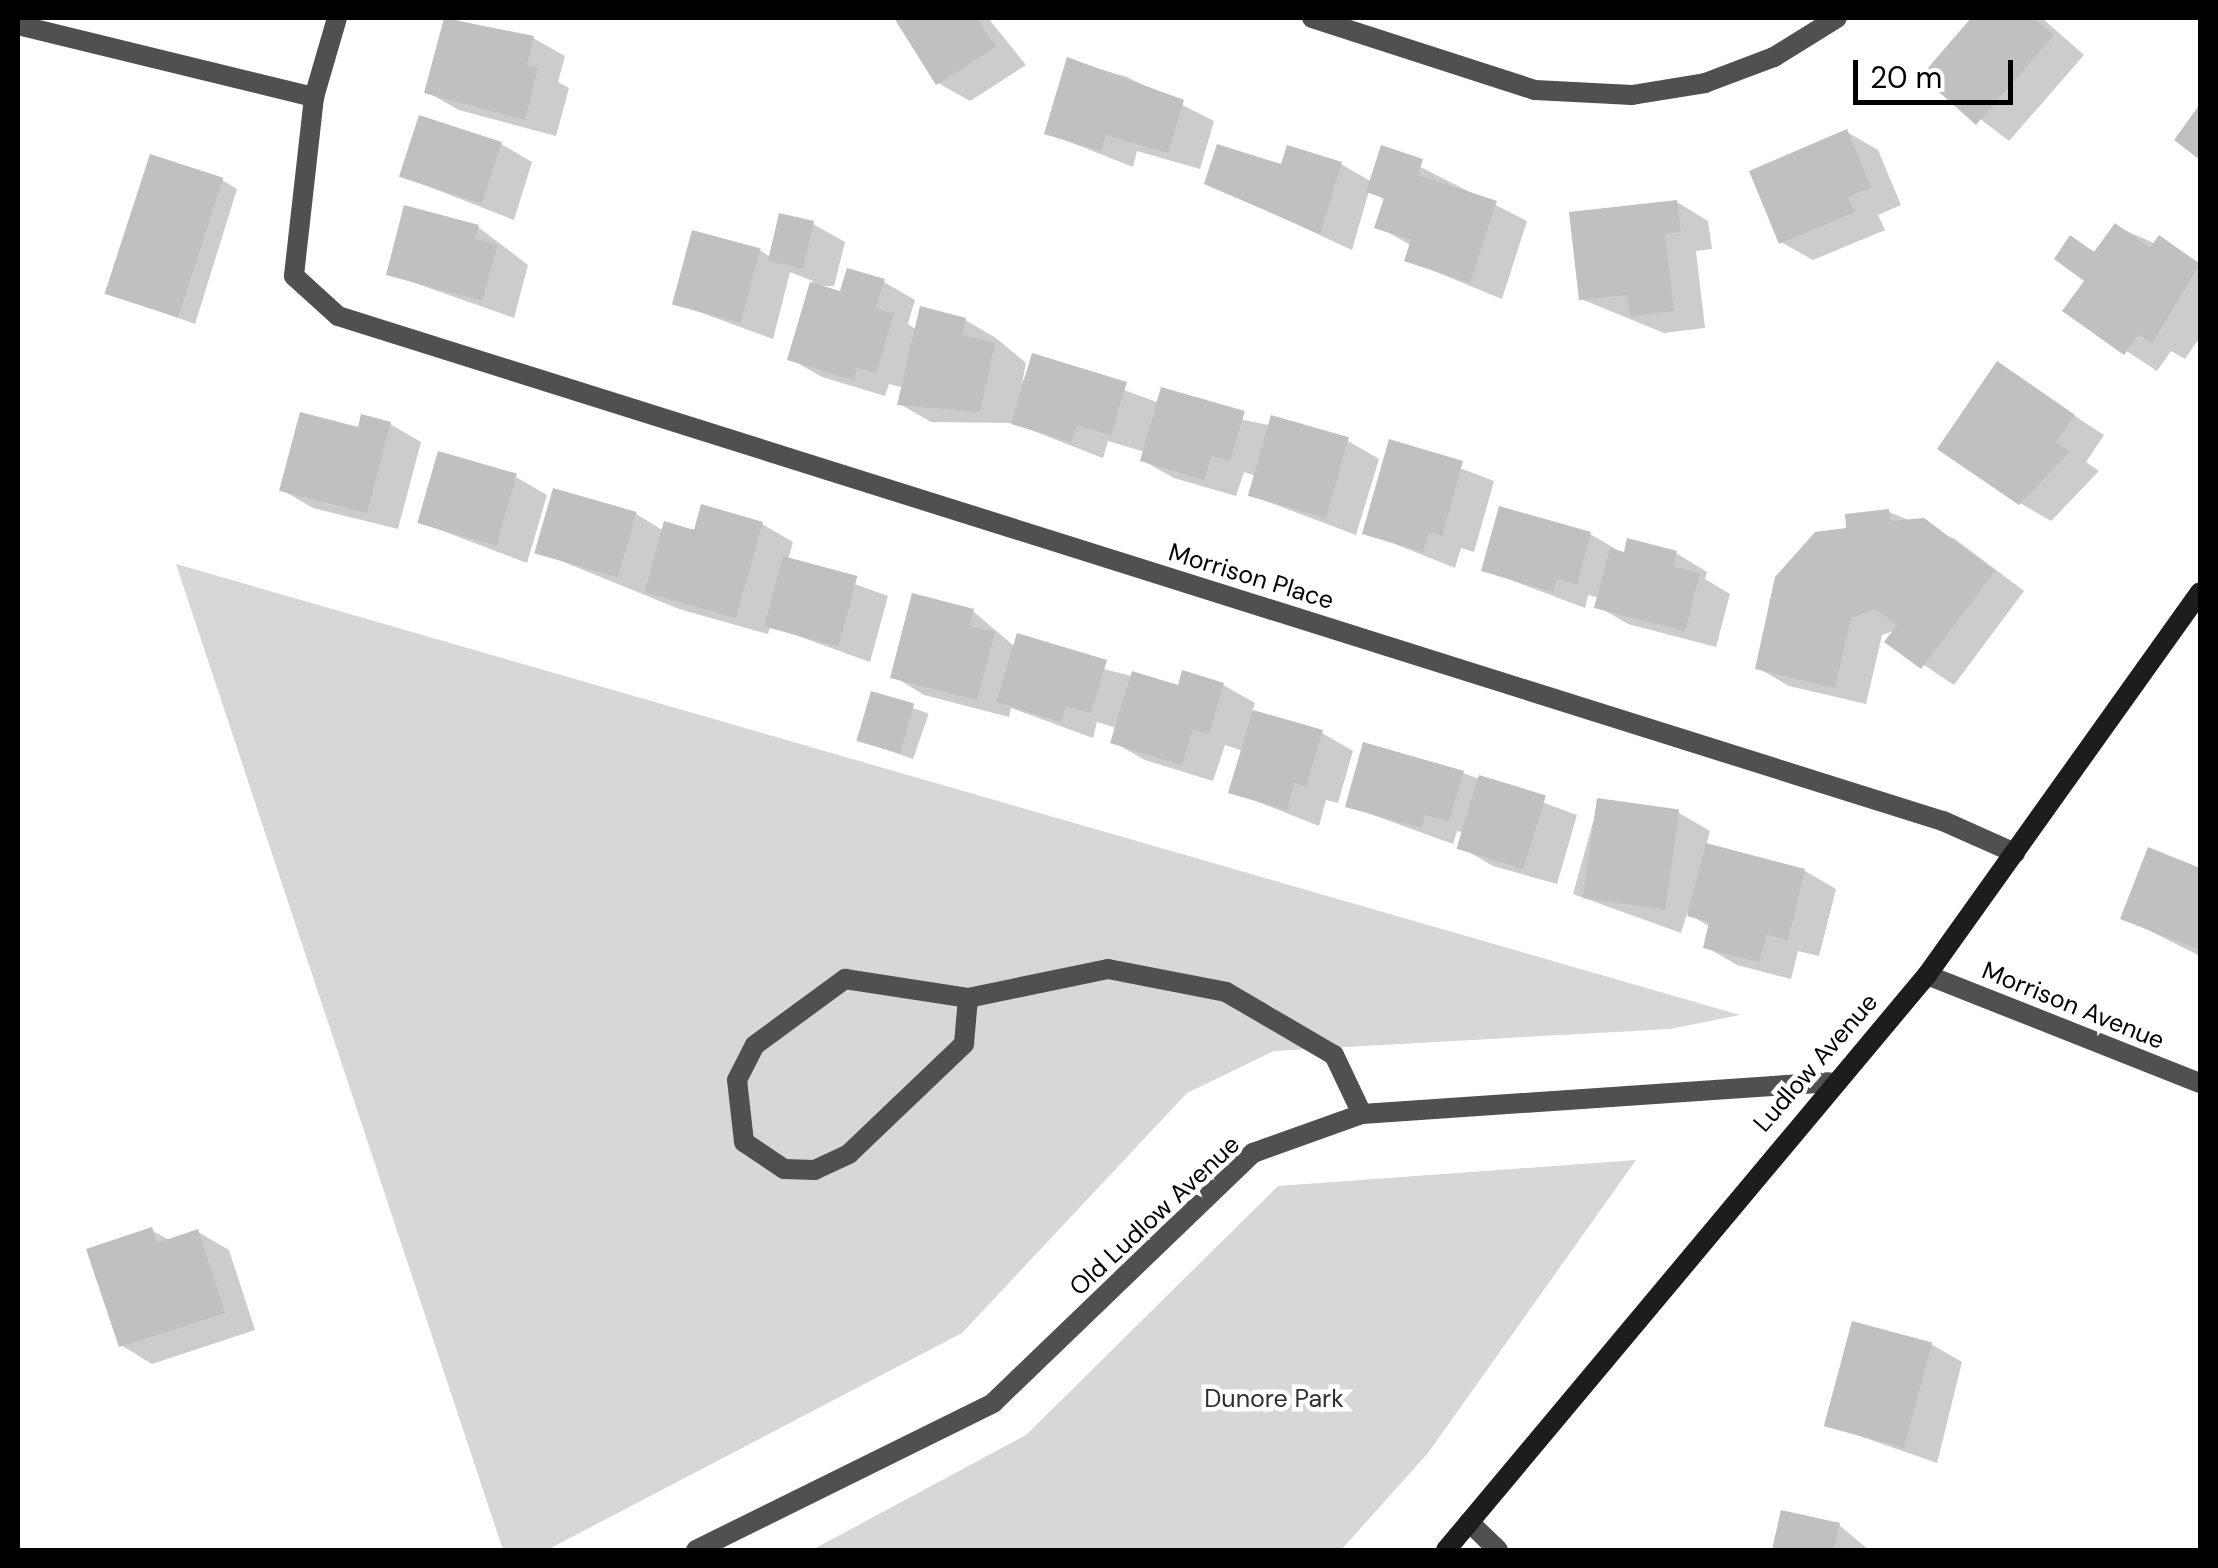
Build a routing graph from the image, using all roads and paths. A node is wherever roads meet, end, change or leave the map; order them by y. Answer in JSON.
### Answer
{"nodes":[{"id":1,"x":338,"y":18,"type":"edge"},
{"id":2,"x":1312,"y":18,"type":"edge"},
{"id":3,"x":1837,"y":18,"type":"edge"},
{"id":4,"x":18,"y":25,"type":"edge"},
{"id":5,"x":314,"y":97,"type":"junction"},
{"id":6,"x":2200,"y":592,"type":"edge"},
{"id":7,"x":2015,"y":854,"type":"junction"},
{"id":8,"x":1927,"y":975,"type":"junction"},
{"id":9,"x":968,"y":998,"type":"junction"},
{"id":10,"x":1829,"y":1082,"type":"junction"},
{"id":11,"x":2200,"y":1083,"type":"edge"},
{"id":12,"x":1362,"y":1114,"type":"junction"},
{"id":13,"x":1468,"y":1522,"type":"junction"},
{"id":14,"x":696,"y":1550,"type":"edge"},
{"id":15,"x":1446,"y":1550,"type":"edge"},
{"id":16,"x":1498,"y":1550,"type":"edge"}],
"edges":[{"from":1,"to":5,"type":"street"},
{"from":2,"to":3,"type":"street"},
{"from":4,"to":5,"type":"street"},
{"from":5,"to":7,"type":"street","name":"Morrison Place"},
{"from":6,"to":7,"type":"main road","name":"Ludlow Avenue"},
{"from":7,"to":8,"type":"main road","name":"Ludlow Avenue"},
{"from":8,"to":10,"type":"main road","name":"Ludlow Avenue"},
{"from":8,"to":11,"type":"street","name":"Morrison Avenue"},
{"from":9,"to":9,"type":"street"},
{"from":9,"to":12,"type":"street"},
{"from":10,"to":12,"type":"street","name":"Old Ludlow Avenue"},
{"from":10,"to":13,"type":"main road","name":"Ludlow Avenue"},
{"from":12,"to":14,"type":"street","name":"Old Ludlow Avenue"},
{"from":13,"to":15,"type":"main road","name":"Ludlow Avenue"},
{"from":13,"to":16,"type":"street"}]}
